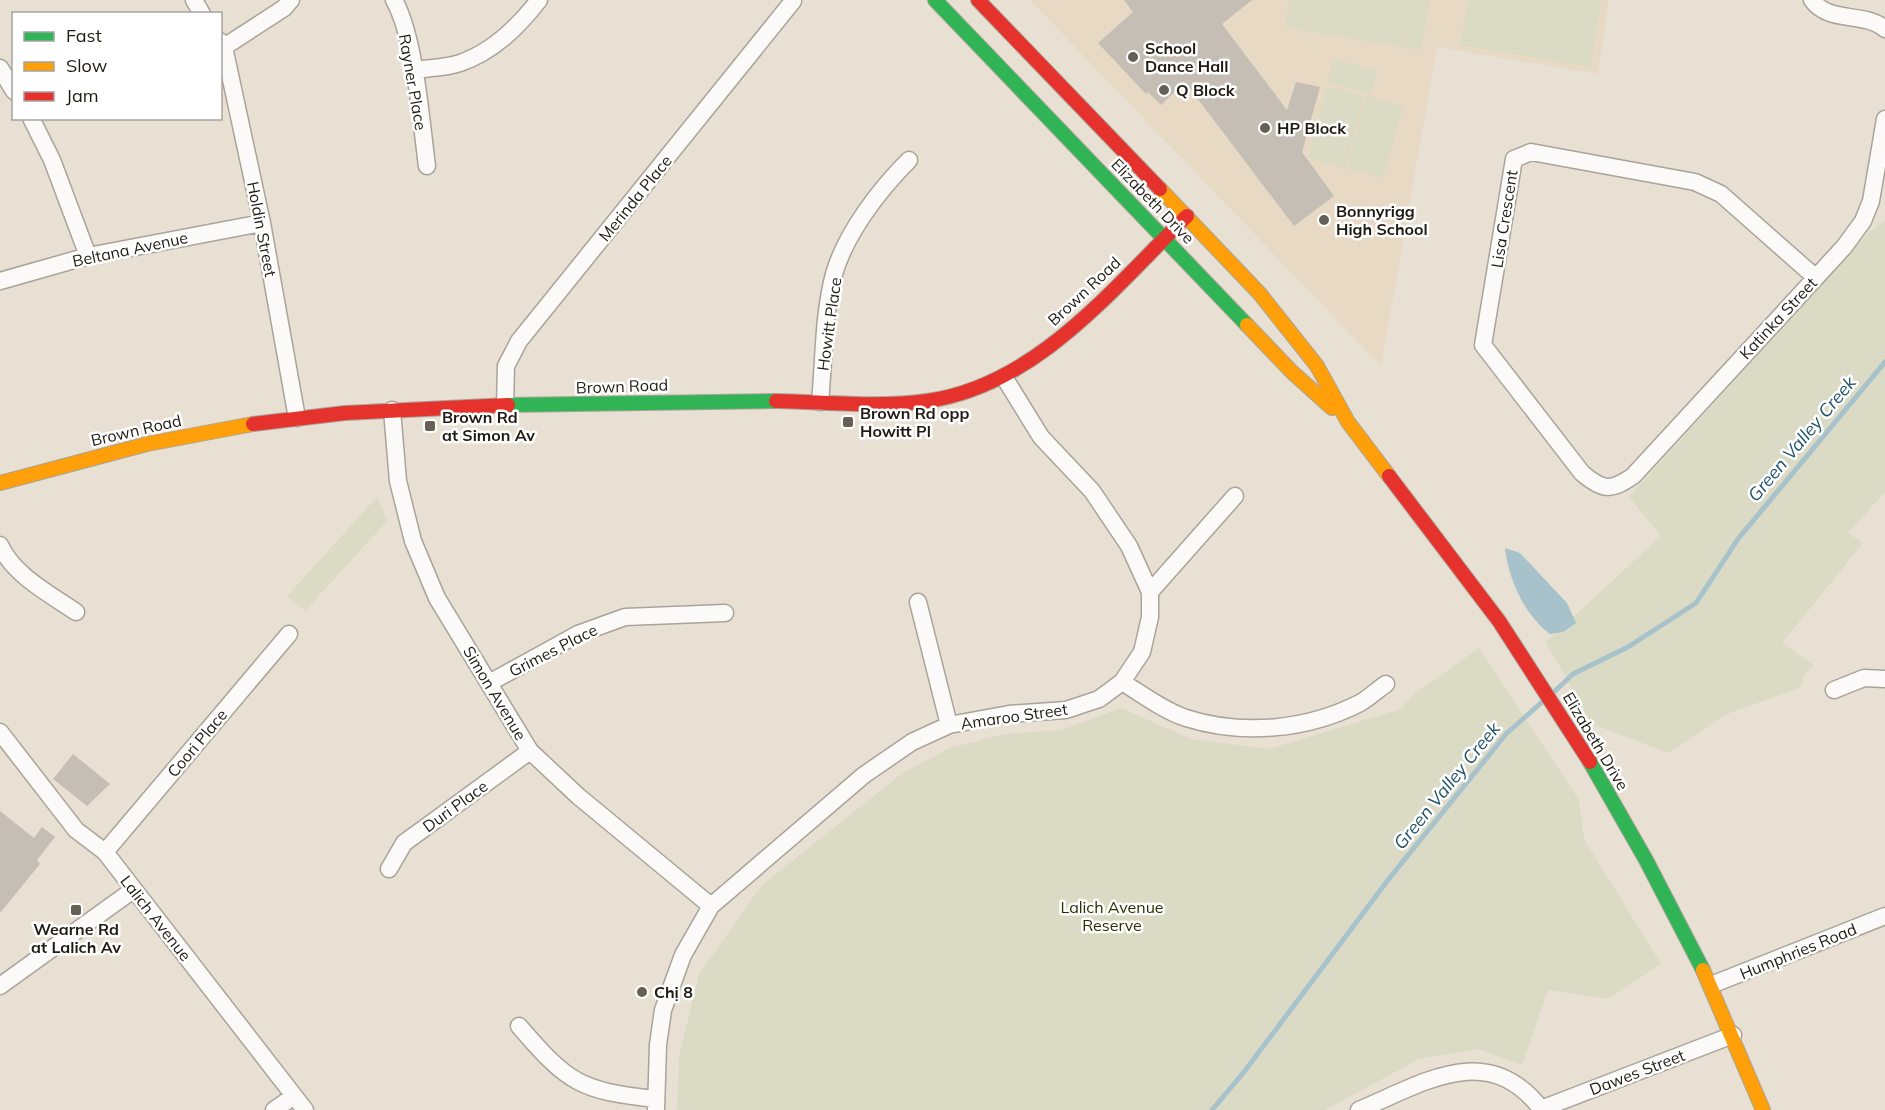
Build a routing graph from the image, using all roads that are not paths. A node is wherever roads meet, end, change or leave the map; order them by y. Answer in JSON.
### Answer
{"nodes":[{"id":1,"x":291,"y":0,"type":"edge"},
{"id":2,"x":394,"y":0,"type":"edge"},
{"id":3,"x":539,"y":0,"type":"edge"},
{"id":4,"x":935,"y":0,"type":"edge"},
{"id":5,"x":978,"y":0,"type":"edge"},
{"id":6,"x":1812,"y":0,"type":"edge"},
{"id":7,"x":793,"y":1,"type":"edge"},
{"id":8,"x":1885,"y":29,"type":"edge"},
{"id":9,"x":222,"y":44,"type":"edge"},
{"id":10,"x":0,"y":68,"type":"edge"},
{"id":11,"x":414,"y":70,"type":"junction"},
{"id":12,"x":12,"y":88,"type":"edge"},
{"id":13,"x":1885,"y":119,"type":"edge"},
{"id":14,"x":32,"y":120,"type":"edge"},
{"id":15,"x":909,"y":160,"type":"dead end"},
{"id":16,"x":427,"y":166,"type":"dead end"},
{"id":17,"x":1187,"y":216,"type":"junction"},
{"id":18,"x":262,"y":223,"type":"junction"},
{"id":19,"x":1165,"y":237,"type":"junction"},
{"id":20,"x":88,"y":256,"type":"junction"},
{"id":21,"x":1815,"y":277,"type":"junction"},
{"id":22,"x":0,"y":281,"type":"edge"},
{"id":23,"x":1004,"y":377,"type":"junction"},
{"id":24,"x":820,"y":402,"type":"junction"},
{"id":25,"x":505,"y":406,"type":"junction"},
{"id":26,"x":392,"y":410,"type":"junction"},
{"id":27,"x":297,"y":418,"type":"junction"},
{"id":28,"x":1348,"y":422,"type":"junction"},
{"id":29,"x":0,"y":483,"type":"edge"},
{"id":30,"x":1616,"y":487,"type":"joint"},
{"id":31,"x":1235,"y":496,"type":"dead end"},
{"id":32,"x":0,"y":545,"type":"edge"},
{"id":33,"x":1150,"y":592,"type":"junction"},
{"id":34,"x":918,"y":602,"type":"dead end"},
{"id":35,"x":76,"y":612,"type":"dead end"},
{"id":36,"x":725,"y":613,"type":"dead end"},
{"id":37,"x":289,"y":634,"type":"dead end"},
{"id":38,"x":1885,"y":679,"type":"edge"},
{"id":39,"x":1122,"y":682,"type":"junction"},
{"id":40,"x":489,"y":683,"type":"junction"},
{"id":41,"x":1386,"y":684,"type":"dead end"},
{"id":42,"x":1834,"y":690,"type":"dead end"},
{"id":43,"x":949,"y":725,"type":"junction"},
{"id":44,"x":0,"y":732,"type":"edge"},
{"id":45,"x":530,"y":752,"type":"junction"},
{"id":46,"x":105,"y":852,"type":"junction"},
{"id":47,"x":389,"y":869,"type":"dead end"},
{"id":48,"x":133,"y":890,"type":"junction"},
{"id":49,"x":711,"y":906,"type":"junction"},
{"id":50,"x":1885,"y":916,"type":"edge"},
{"id":51,"x":0,"y":986,"type":"edge"},
{"id":52,"x":1711,"y":986,"type":"junction"},
{"id":53,"x":519,"y":1026,"type":"dead end"},
{"id":54,"x":1733,"y":1035,"type":"junction"},
{"id":55,"x":294,"y":1096,"type":"junction"},
{"id":56,"x":656,"y":1104,"type":"edge"},
{"id":57,"x":1542,"y":1109,"type":"edge"},
{"id":58,"x":274,"y":1110,"type":"edge"},
{"id":59,"x":305,"y":1110,"type":"edge"},
{"id":60,"x":1359,"y":1110,"type":"edge"},
{"id":61,"x":1763,"y":1110,"type":"edge"}],
"edges":[{"from":1,"to":9,"type":"street"},
{"from":2,"to":11,"type":"street","name":"Rayner Place"},
{"from":3,"to":11,"type":"street"},
{"from":4,"to":19,"type":"main road","name":"Elizabeth Drive"},
{"from":5,"to":17,"type":"main road","name":"Elizabeth Drive"},
{"from":6,"to":8,"type":"street"},
{"from":7,"to":25,"type":"street","name":"Merinda Place"},
{"from":9,"to":18,"type":"street","name":"Holdin Street"},
{"from":10,"to":12,"type":"street"},
{"from":11,"to":16,"type":"street","name":"Rayner Place"},
{"from":13,"to":21,"type":"street","name":"Katinka Street"},
{"from":14,"to":20,"type":"street"},
{"from":15,"to":24,"type":"street","name":"Howitt Place"},
{"from":17,"to":19,"type":"main road","name":"Brown Road"},
{"from":17,"to":28,"type":"main road","name":"Elizabeth Drive"},
{"from":18,"to":20,"type":"street","name":"Beltana Avenue"},
{"from":18,"to":27,"type":"street","name":"Holdin Street"},
{"from":19,"to":23,"type":"main road","name":"Brown Road"},
{"from":19,"to":28,"type":"main road","name":"Elizabeth Drive"},
{"from":20,"to":22,"type":"street","name":"Beltana Avenue"},
{"from":21,"to":30,"type":"street","name":"Katinka Street"},
{"from":21,"to":30,"type":"street","name":"Lisa Crescent"},
{"from":23,"to":24,"type":"main road","name":"Brown Road"},
{"from":23,"to":33,"type":"street","name":"Amaroo Street"},
{"from":24,"to":25,"type":"main road","name":"Brown Road"},
{"from":25,"to":26,"type":"main road","name":"Brown Road"},
{"from":26,"to":27,"type":"main road","name":"Brown Road"},
{"from":26,"to":40,"type":"street","name":"Simon Avenue"},
{"from":27,"to":29,"type":"main road","name":"Brown Road"},
{"from":28,"to":52,"type":"main road","name":"Elizabeth Drive"},
{"from":31,"to":33,"type":"street"},
{"from":32,"to":35,"type":"street"},
{"from":33,"to":39,"type":"street","name":"Amaroo Street"},
{"from":34,"to":43,"type":"street"},
{"from":36,"to":40,"type":"street","name":"Grimes Place"},
{"from":37,"to":46,"type":"street","name":"Coori Place"},
{"from":38,"to":42,"type":"street"},
{"from":39,"to":41,"type":"street"},
{"from":39,"to":43,"type":"street","name":"Amaroo Street"},
{"from":40,"to":45,"type":"street","name":"Simon Avenue"},
{"from":43,"to":49,"type":"street","name":"Amaroo Street"},
{"from":44,"to":46,"type":"street","name":"Lalich Avenue"},
{"from":45,"to":47,"type":"street","name":"Duri Place"},
{"from":45,"to":49,"type":"street","name":"Simon Avenue"},
{"from":46,"to":48,"type":"street","name":"Lalich Avenue"},
{"from":48,"to":51,"type":"street"},
{"from":48,"to":55,"type":"street","name":"Lalich Avenue"},
{"from":49,"to":56,"type":"street","name":"Amaroo Street"},
{"from":50,"to":52,"type":"street","name":"Humphries Road"},
{"from":52,"to":54,"type":"main road","name":"Elizabeth Drive"},
{"from":53,"to":56,"type":"street"},
{"from":54,"to":57,"type":"street","name":"Dawes Street"},
{"from":54,"to":61,"type":"main road","name":"Elizabeth Drive"},
{"from":55,"to":58,"type":"street"},
{"from":55,"to":59,"type":"street","name":"Lalich Avenue"},
{"from":57,"to":60,"type":"street"}]}
